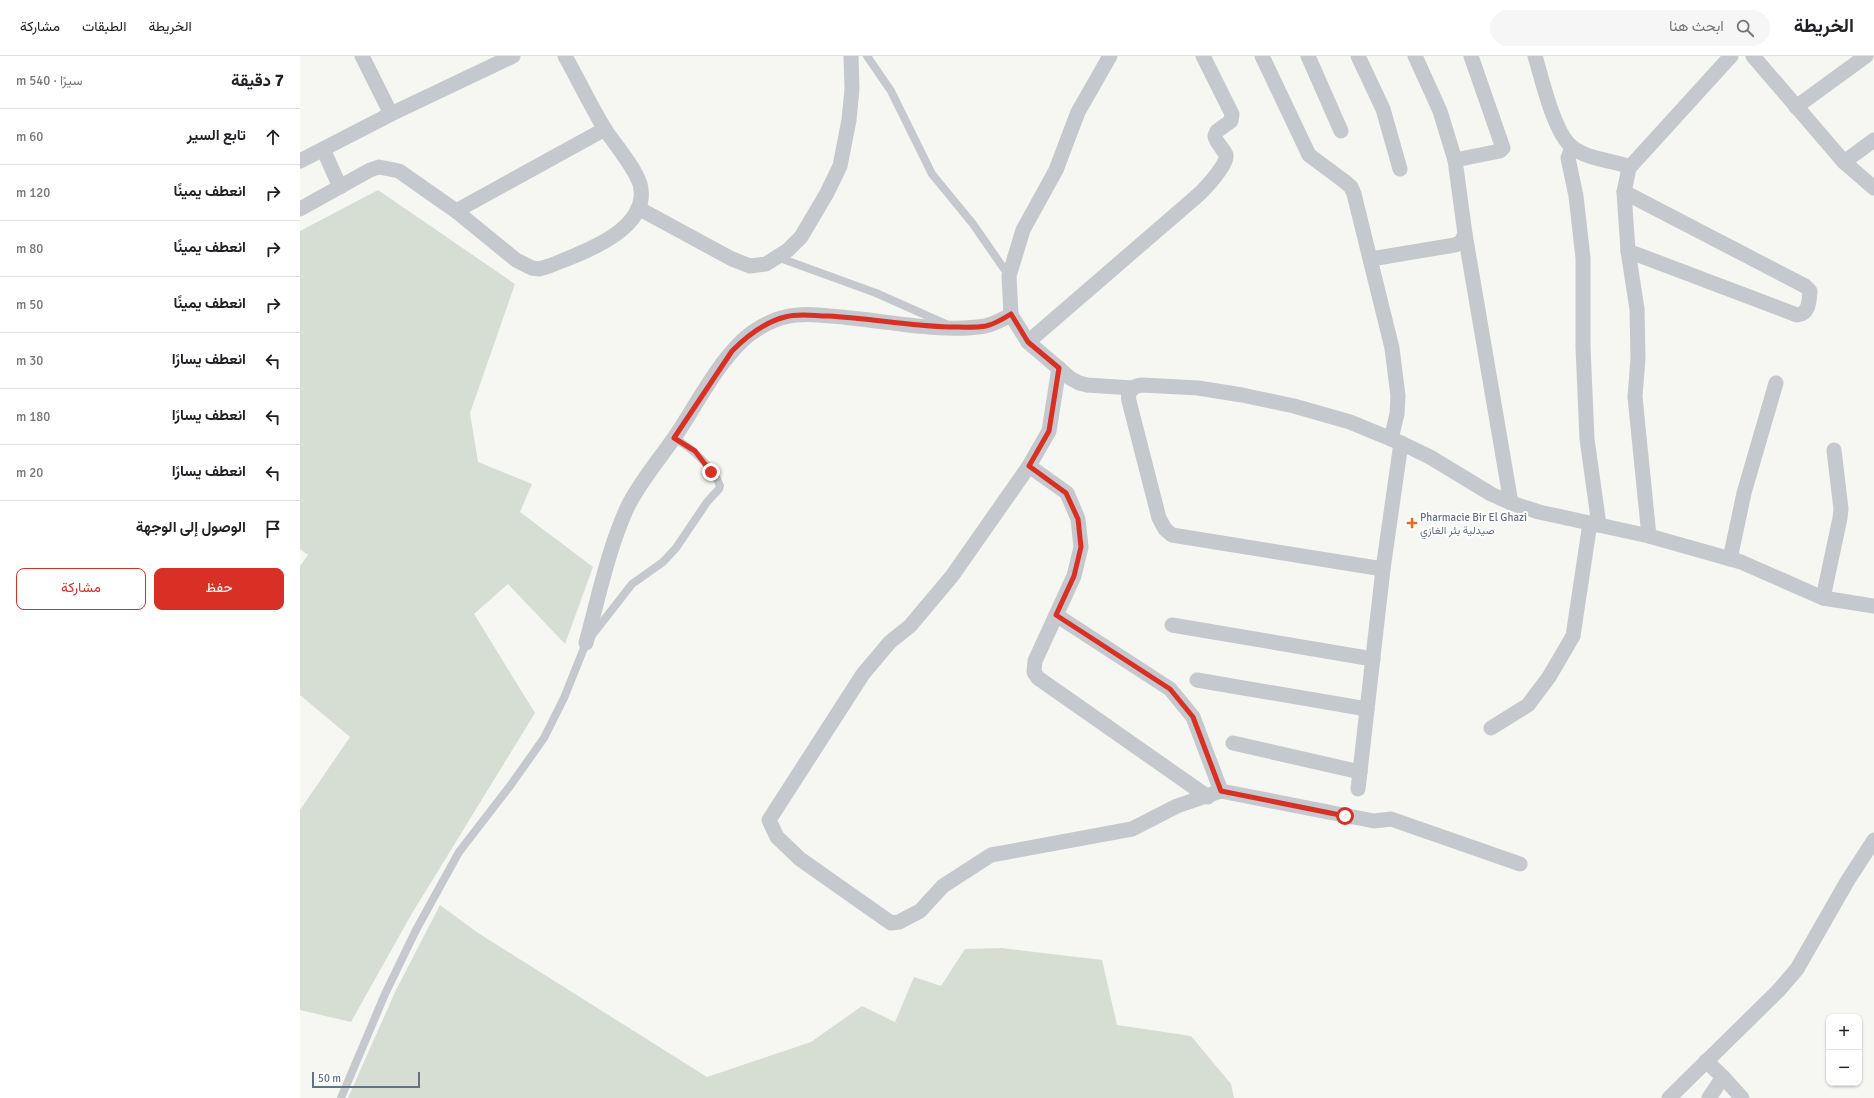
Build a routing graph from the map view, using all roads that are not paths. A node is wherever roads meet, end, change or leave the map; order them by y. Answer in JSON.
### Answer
{"nodes":[{"id":1,"x":362,"y":56,"type":"edge"},
{"id":2,"x":513,"y":56,"type":"edge"},
{"id":3,"x":565,"y":56,"type":"edge"},
{"id":4,"x":851,"y":56,"type":"edge"},
{"id":5,"x":867,"y":56,"type":"edge"},
{"id":6,"x":1110,"y":56,"type":"edge"},
{"id":7,"x":1203,"y":56,"type":"edge"},
{"id":8,"x":1262,"y":56,"type":"edge"},
{"id":9,"x":1308,"y":56,"type":"edge"},
{"id":10,"x":1358,"y":56,"type":"edge"},
{"id":11,"x":1415,"y":56,"type":"edge"},
{"id":12,"x":1471,"y":56,"type":"edge"},
{"id":13,"x":1534,"y":56,"type":"edge"},
{"id":14,"x":1731,"y":56,"type":"edge"},
{"id":15,"x":1752,"y":56,"type":"edge"},
{"id":16,"x":1866,"y":56,"type":"edge"},
{"id":17,"x":1796,"y":106,"type":"junction"},
{"id":18,"x":391,"y":114,"type":"junction"},
{"id":19,"x":605,"y":129,"type":"junction"},
{"id":20,"x":1341,"y":131,"type":"dead end"},
{"id":21,"x":1874,"y":140,"type":"edge"},
{"id":22,"x":1572,"y":147,"type":"junction"},
{"id":23,"x":323,"y":149,"type":"junction"},
{"id":24,"x":1455,"y":160,"type":"junction"},
{"id":25,"x":300,"y":161,"type":"edge"},
{"id":26,"x":1844,"y":162,"type":"junction"},
{"id":27,"x":1629,"y":168,"type":"junction"},
{"id":28,"x":1400,"y":170,"type":"dead end"},
{"id":29,"x":340,"y":187,"type":"junction"},
{"id":30,"x":1874,"y":188,"type":"edge"},
{"id":31,"x":1624,"y":192,"type":"junction"},
{"id":32,"x":638,"y":208,"type":"junction"},
{"id":33,"x":300,"y":209,"type":"edge"},
{"id":34,"x":456,"y":211,"type":"junction"},
{"id":35,"x":1465,"y":234,"type":"junction"},
{"id":36,"x":1628,"y":251,"type":"junction"},
{"id":37,"x":776,"y":257,"type":"junction"},
{"id":38,"x":1371,"y":260,"type":"junction"},
{"id":39,"x":1009,"y":276,"type":"junction"},
{"id":40,"x":1011,"y":314,"type":"junction"},
{"id":41,"x":953,"y":327,"type":"junction"},
{"id":42,"x":1028,"y":342,"type":"junction"},
{"id":43,"x":1059,"y":368,"type":"junction"},
{"id":44,"x":1776,"y":383,"type":"dead end"},
{"id":45,"x":1133,"y":388,"type":"junction"},
{"id":46,"x":674,"y":438,"type":"junction"},
{"id":47,"x":1396,"y":441,"type":"junction"},
{"id":48,"x":1834,"y":450,"type":"dead end"},
{"id":49,"x":1029,"y":466,"type":"junction"},
{"id":50,"x":1511,"y":503,"type":"junction"},
{"id":51,"x":1595,"y":524,"type":"junction"},
{"id":52,"x":1649,"y":536,"type":"junction"},
{"id":53,"x":1730,"y":559,"type":"junction"},
{"id":54,"x":1383,"y":569,"type":"junction"},
{"id":55,"x":1823,"y":598,"type":"junction"},
{"id":56,"x":1874,"y":606,"type":"edge"},
{"id":57,"x":1056,"y":615,"type":"junction"},
{"id":58,"x":1172,"y":625,"type":"dead end"},
{"id":59,"x":586,"y":643,"type":"junction"},
{"id":60,"x":1373,"y":659,"type":"junction"},
{"id":61,"x":1197,"y":680,"type":"dead end"},
{"id":62,"x":1367,"y":710,"type":"junction"},
{"id":63,"x":1490,"y":728,"type":"dead end"},
{"id":64,"x":1234,"y":743,"type":"dead end"},
{"id":65,"x":1360,"y":772,"type":"junction"},
{"id":66,"x":1358,"y":789,"type":"dead end"},
{"id":67,"x":1214,"y":794,"type":"junction"},
{"id":68,"x":1874,"y":840,"type":"edge"},
{"id":69,"x":1520,"y":864,"type":"dead end"},
{"id":70,"x":1706,"y":1061,"type":"junction"},
{"id":71,"x":1723,"y":1077,"type":"junction"},
{"id":72,"x":341,"y":1098,"type":"edge"},
{"id":73,"x":1669,"y":1098,"type":"edge"},
{"id":74,"x":1708,"y":1098,"type":"edge"},
{"id":75,"x":1742,"y":1098,"type":"edge"}],
"edges":[{"from":1,"to":18,"type":"street"},
{"from":2,"to":18,"type":"street"},
{"from":3,"to":19,"type":"street"},
{"from":4,"to":37,"type":"street"},
{"from":5,"to":39,"type":"lane"},
{"from":6,"to":39,"type":"street"},
{"from":7,"to":42,"type":"street"},
{"from":8,"to":38,"type":"street"},
{"from":9,"to":20,"type":"street"},
{"from":10,"to":28,"type":"street"},
{"from":11,"to":24,"type":"street"},
{"from":12,"to":24,"type":"street"},
{"from":13,"to":22,"type":"street"},
{"from":14,"to":27,"type":"street"},
{"from":15,"to":17,"type":"street"},
{"from":16,"to":17,"type":"street"},
{"from":17,"to":26,"type":"street"},
{"from":18,"to":23,"type":"street"},
{"from":19,"to":32,"type":"street"},
{"from":19,"to":34,"type":"street"},
{"from":21,"to":26,"type":"street"},
{"from":22,"to":27,"type":"street"},
{"from":22,"to":51,"type":"street"},
{"from":23,"to":25,"type":"street"},
{"from":23,"to":29,"type":"street"},
{"from":24,"to":35,"type":"street"},
{"from":26,"to":30,"type":"street"},
{"from":27,"to":31,"type":"street"},
{"from":29,"to":33,"type":"street"},
{"from":29,"to":34,"type":"street"},
{"from":31,"to":36,"type":"street"},
{"from":31,"to":36,"type":"street"},
{"from":32,"to":34,"type":"street"},
{"from":32,"to":37,"type":"street"},
{"from":35,"to":38,"type":"street"},
{"from":35,"to":50,"type":"street"},
{"from":36,"to":52,"type":"street"},
{"from":37,"to":41,"type":"lane"},
{"from":38,"to":47,"type":"street"},
{"from":39,"to":40,"type":"street"},
{"from":40,"to":41,"type":"street"},
{"from":40,"to":42,"type":"street"},
{"from":41,"to":46,"type":"street"},
{"from":42,"to":43,"type":"street"},
{"from":43,"to":45,"type":"street"},
{"from":43,"to":49,"type":"street"},
{"from":44,"to":53,"type":"street"},
{"from":45,"to":47,"type":"street"},
{"from":45,"to":54,"type":"street"},
{"from":46,"to":59,"type":"street"},
{"from":46,"to":59,"type":"lane"},
{"from":47,"to":50,"type":"street"},
{"from":47,"to":54,"type":"street"},
{"from":48,"to":55,"type":"street"},
{"from":49,"to":57,"type":"street"},
{"from":49,"to":67,"type":"street"},
{"from":50,"to":51,"type":"street"},
{"from":51,"to":52,"type":"street"},
{"from":51,"to":63,"type":"street"},
{"from":52,"to":53,"type":"street"},
{"from":53,"to":55,"type":"street"},
{"from":54,"to":60,"type":"street"},
{"from":55,"to":56,"type":"street"},
{"from":57,"to":67,"type":"street"},
{"from":57,"to":67,"type":"street"},
{"from":58,"to":60,"type":"street"},
{"from":59,"to":72,"type":"lane"},
{"from":60,"to":62,"type":"street"},
{"from":61,"to":62,"type":"street"},
{"from":62,"to":65,"type":"street"},
{"from":64,"to":65,"type":"street"},
{"from":65,"to":66,"type":"street"},
{"from":67,"to":69,"type":"street"},
{"from":68,"to":70,"type":"street"},
{"from":70,"to":71,"type":"street"},
{"from":70,"to":73,"type":"street"},
{"from":71,"to":74,"type":"street"},
{"from":71,"to":75,"type":"street"}]}
